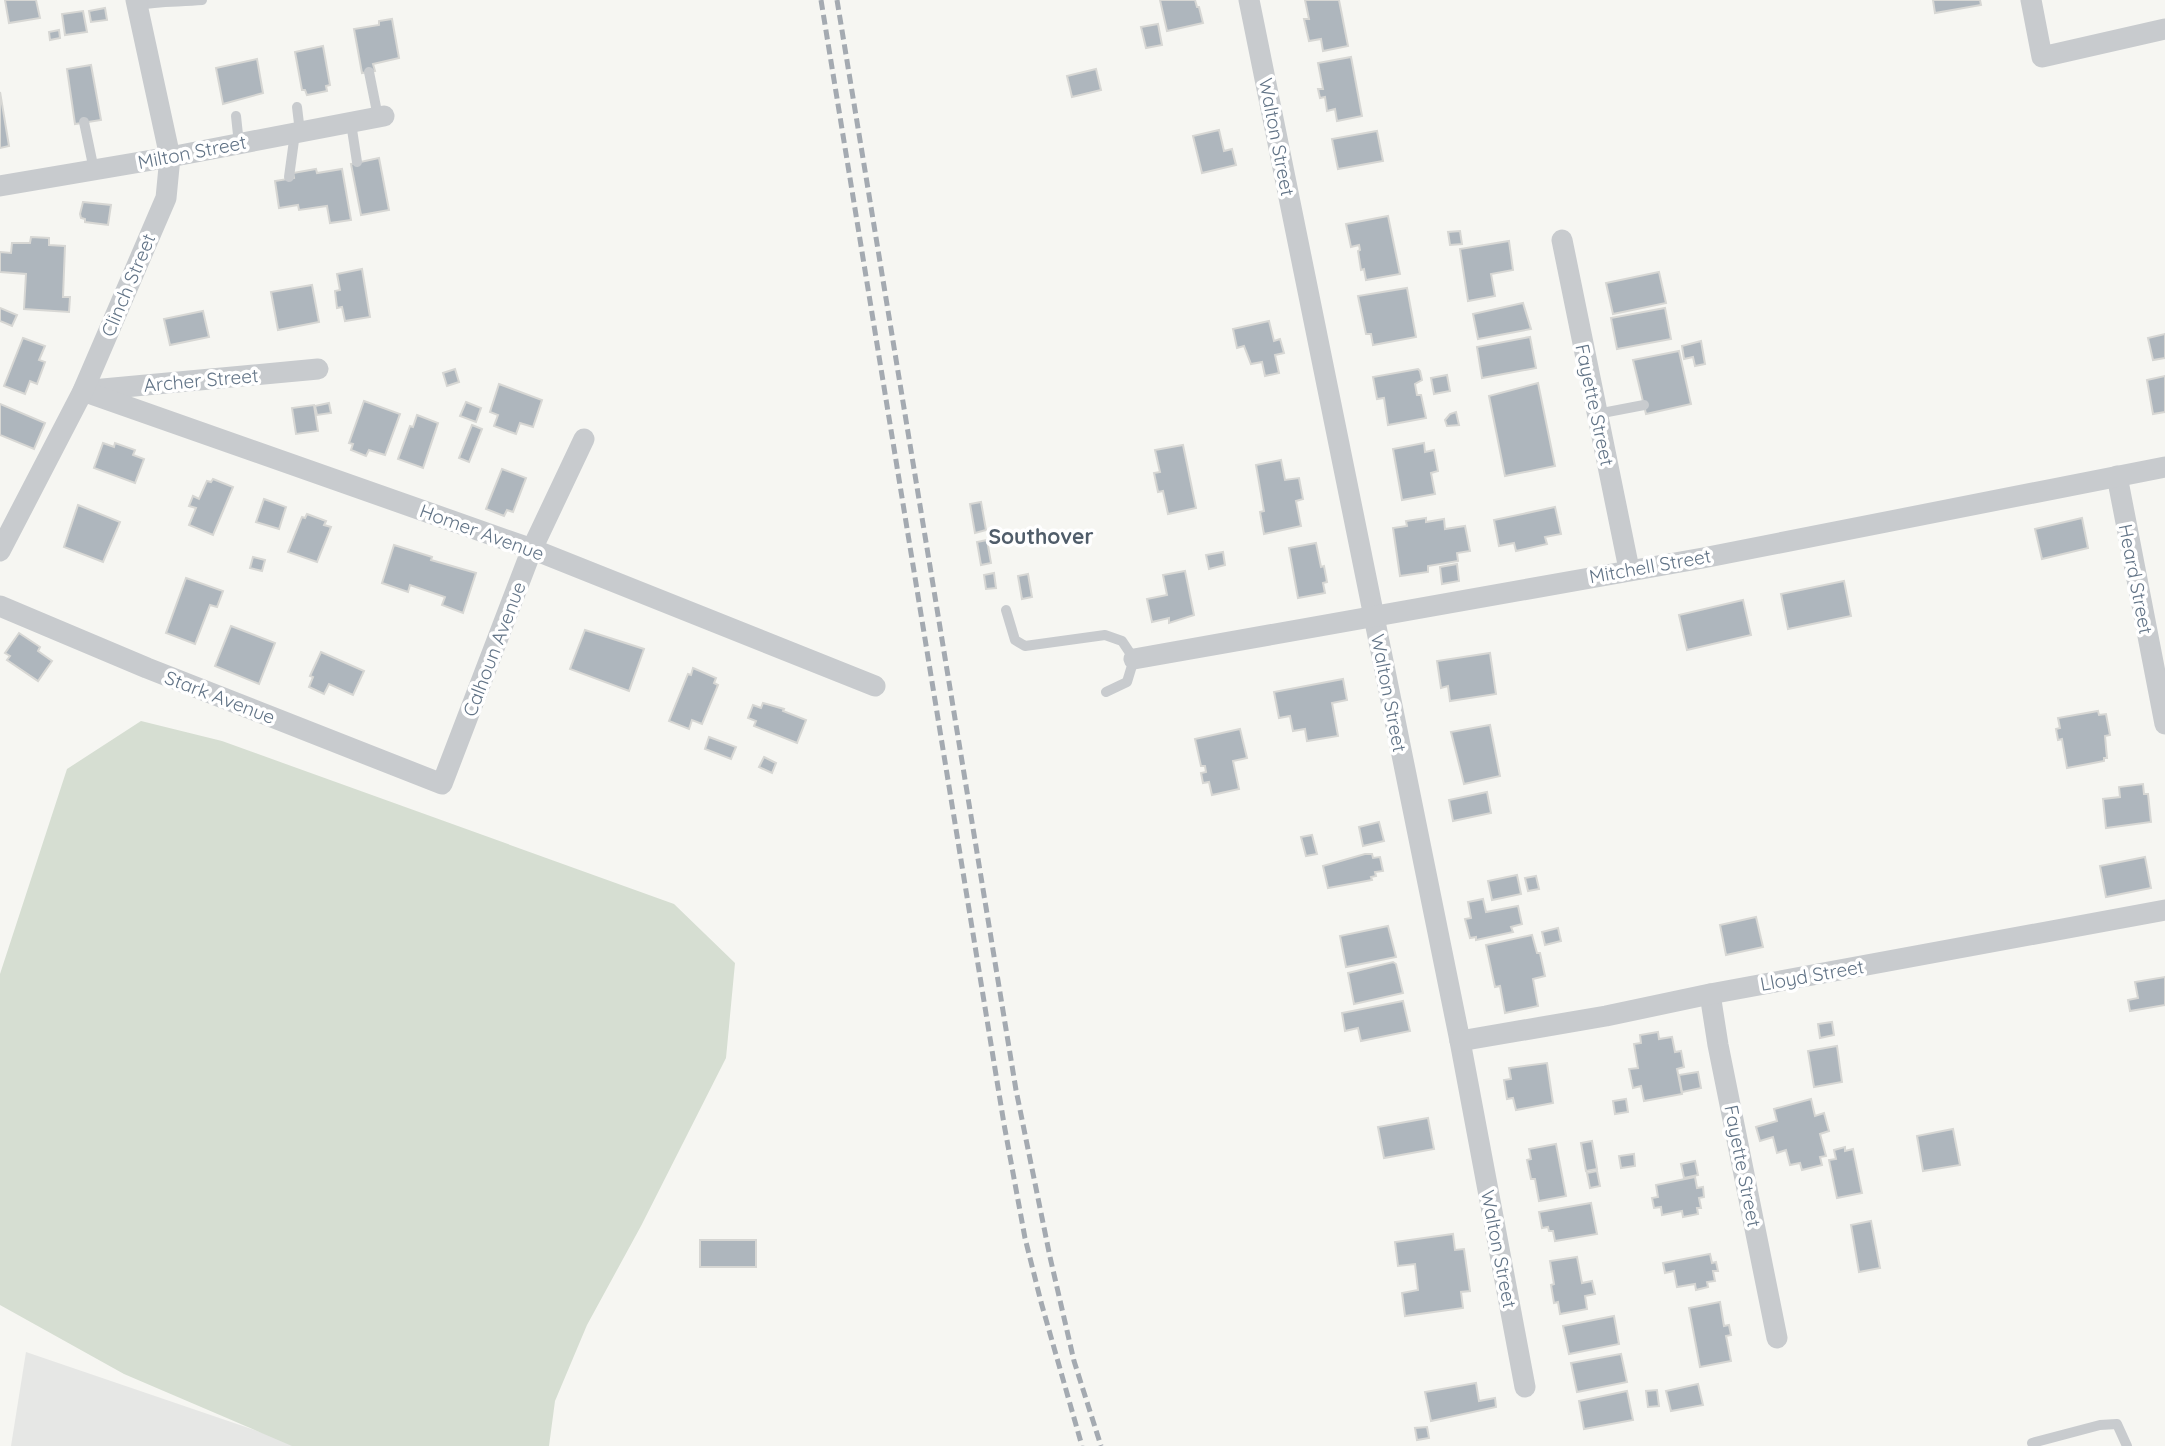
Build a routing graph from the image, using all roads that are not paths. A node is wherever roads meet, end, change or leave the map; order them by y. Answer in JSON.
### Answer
{"nodes":[{"id":1,"x":202,"y":0,"type":"edge"},
{"id":2,"x":1249,"y":0,"type":"edge"},
{"id":3,"x":2031,"y":0,"type":"edge"},
{"id":4,"x":137,"y":2,"type":"edge"},
{"id":5,"x":2165,"y":29,"type":"edge"},
{"id":6,"x":369,"y":72,"type":"dead end"},
{"id":7,"x":297,"y":107,"type":"dead end"},
{"id":8,"x":236,"y":116,"type":"dead end"},
{"id":9,"x":381,"y":117,"type":"joint"},
{"id":10,"x":84,"y":122,"type":"dead end"},
{"id":11,"x":351,"y":122,"type":"junction"},
{"id":12,"x":298,"y":133,"type":"junction"},
{"id":13,"x":239,"y":144,"type":"junction"},
{"id":14,"x":170,"y":157,"type":"junction"},
{"id":15,"x":358,"y":162,"type":"dead end"},
{"id":16,"x":94,"y":170,"type":"junction"},
{"id":17,"x":289,"y":177,"type":"dead end"},
{"id":18,"x":0,"y":186,"type":"edge"},
{"id":19,"x":1562,"y":240,"type":"dead end"},
{"id":20,"x":318,"y":369,"type":"dead end"},
{"id":21,"x":83,"y":391,"type":"junction"},
{"id":22,"x":1644,"y":405,"type":"dead end"},
{"id":23,"x":1597,"y":414,"type":"junction"},
{"id":24,"x":584,"y":439,"type":"dead end"},
{"id":25,"x":2165,"y":467,"type":"edge"},
{"id":26,"x":2117,"y":476,"type":"junction"},
{"id":27,"x":532,"y":549,"type":"junction"},
{"id":28,"x":0,"y":551,"type":"edge"},
{"id":29,"x":1629,"y":569,"type":"junction"},
{"id":30,"x":0,"y":606,"type":"edge"},
{"id":31,"x":1006,"y":610,"type":"dead end"},
{"id":32,"x":1374,"y":617,"type":"junction"},
{"id":33,"x":1134,"y":659,"type":"junction"},
{"id":34,"x":875,"y":686,"type":"dead end"},
{"id":35,"x":1106,"y":692,"type":"dead end"},
{"id":36,"x":2165,"y":724,"type":"edge"},
{"id":37,"x":442,"y":784,"type":"joint"},
{"id":38,"x":2165,"y":910,"type":"edge"},
{"id":39,"x":1710,"y":994,"type":"junction"},
{"id":40,"x":1460,"y":1041,"type":"junction"},
{"id":41,"x":1777,"y":1338,"type":"dead end"},
{"id":42,"x":1525,"y":1387,"type":"dead end"},
{"id":43,"x":2032,"y":1443,"type":"dead end"},
{"id":44,"x":2127,"y":1446,"type":"edge"}],
"edges":[{"from":1,"to":4,"type":"lane"},
{"from":2,"to":32,"type":"street","name":"Walton Street"},
{"from":3,"to":5,"type":"street"},
{"from":4,"to":14,"type":"street","name":"Clinch Street"},
{"from":6,"to":9,"type":"lane"},
{"from":7,"to":12,"type":"lane"},
{"from":8,"to":13,"type":"lane"},
{"from":9,"to":11,"type":"street","name":"Milton Street"},
{"from":10,"to":16,"type":"lane"},
{"from":11,"to":12,"type":"street","name":"Milton Street"},
{"from":11,"to":15,"type":"lane"},
{"from":12,"to":13,"type":"street","name":"Milton Street"},
{"from":12,"to":17,"type":"lane"},
{"from":13,"to":14,"type":"street","name":"Milton Street"},
{"from":14,"to":16,"type":"street","name":"Milton Street"},
{"from":14,"to":21,"type":"street","name":"Clinch Street"},
{"from":16,"to":18,"type":"street","name":"Milton Street"},
{"from":19,"to":23,"type":"street","name":"Fayette Street"},
{"from":20,"to":21,"type":"street","name":"Archer Street"},
{"from":21,"to":27,"type":"street","name":"Homer Avenue"},
{"from":21,"to":28,"type":"street","name":"Clinch Street"},
{"from":22,"to":23,"type":"lane"},
{"from":23,"to":29,"type":"street","name":"Fayette Street"},
{"from":24,"to":27,"type":"street","name":"Calhoun Avenue"},
{"from":25,"to":26,"type":"street","name":"Mitchell Street"},
{"from":26,"to":29,"type":"street","name":"Mitchell Street"},
{"from":26,"to":36,"type":"street","name":"Heard Street"},
{"from":27,"to":34,"type":"street","name":"Homer Avenue"},
{"from":27,"to":37,"type":"street","name":"Calhoun Avenue"},
{"from":29,"to":32,"type":"street","name":"Mitchell Street"},
{"from":30,"to":37,"type":"street","name":"Stark Avenue"},
{"from":31,"to":33,"type":"lane"},
{"from":32,"to":33,"type":"street","name":"Mitchell Street"},
{"from":32,"to":40,"type":"street","name":"Walton Street"},
{"from":33,"to":35,"type":"lane"},
{"from":38,"to":39,"type":"street","name":"Lloyd Street"},
{"from":39,"to":40,"type":"street","name":"Lloyd Street"},
{"from":39,"to":41,"type":"street","name":"Fayette Street"},
{"from":40,"to":42,"type":"street","name":"Walton Street"},
{"from":43,"to":44,"type":"lane"}]}
